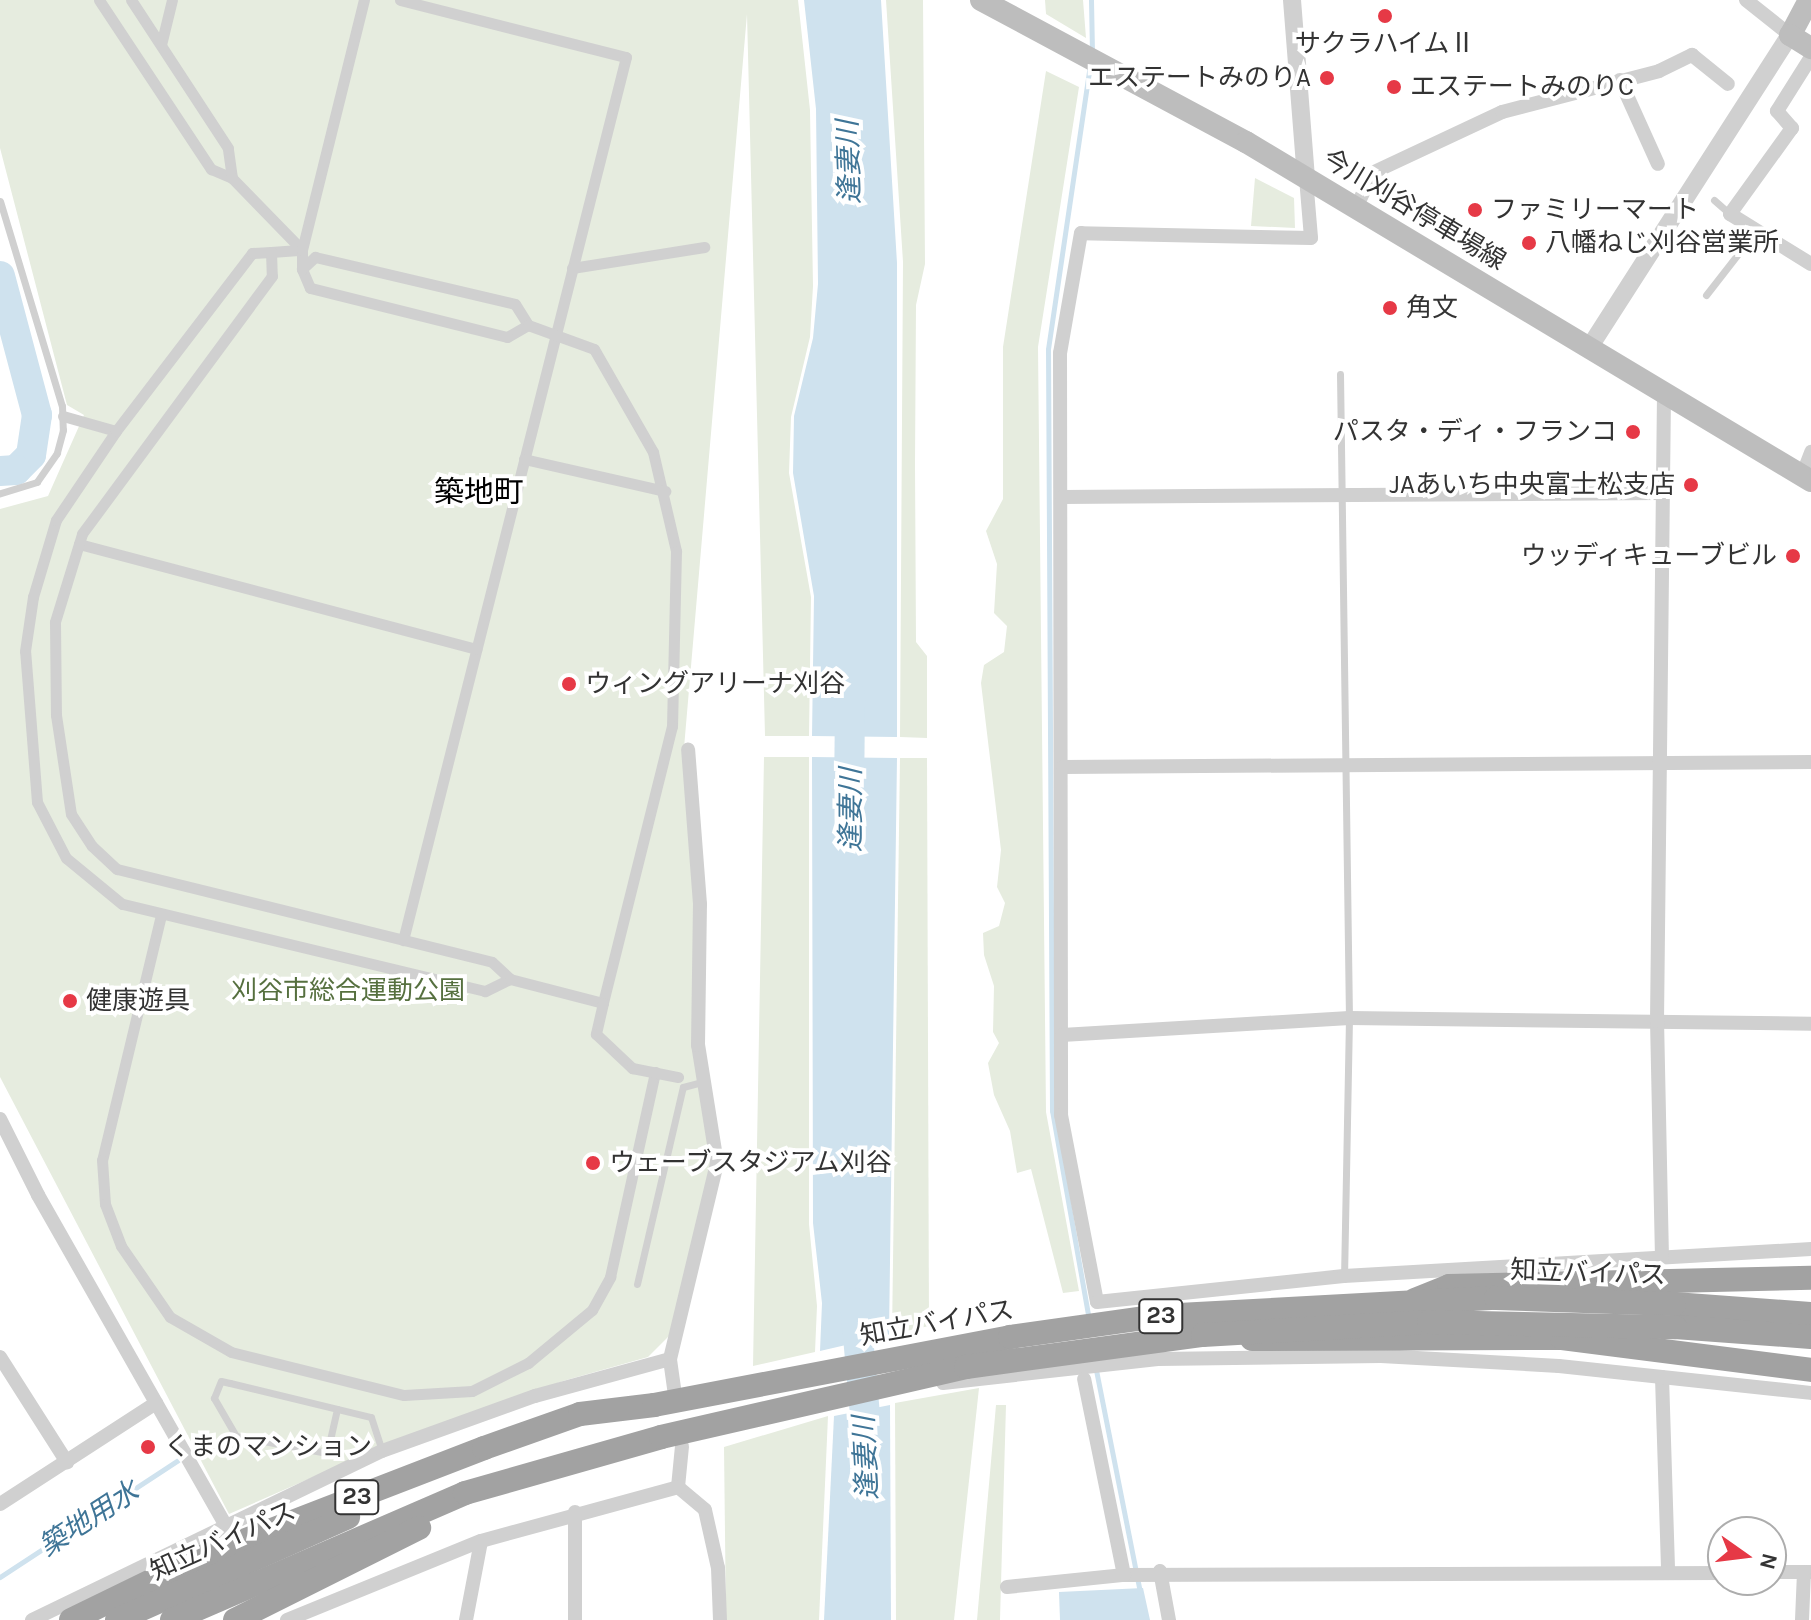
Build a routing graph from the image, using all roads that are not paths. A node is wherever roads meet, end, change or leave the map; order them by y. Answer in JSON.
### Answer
{"nodes":[{"id":1,"x":99,"y":0,"type":"edge"},
{"id":2,"x":131,"y":0,"type":"edge"},
{"id":3,"x":172,"y":0,"type":"edge"},
{"id":4,"x":364,"y":0,"type":"edge"},
{"id":5,"x":400,"y":0,"type":"edge"},
{"id":6,"x":981,"y":0,"type":"edge"},
{"id":7,"x":1292,"y":0,"type":"edge"},
{"id":8,"x":1746,"y":0,"type":"edge"},
{"id":9,"x":1809,"y":0,"type":"edge"},
{"id":10,"x":1790,"y":35,"type":"junction"},
{"id":11,"x":161,"y":45,"type":"junction"},
{"id":12,"x":1811,"y":48,"type":"edge"},
{"id":13,"x":1811,"y":57,"type":"edge"},
{"id":14,"x":1620,"y":80,"type":"junction"},
{"id":15,"x":1728,"y":84,"type":"dead end"},
{"id":16,"x":1658,"y":164,"type":"dead end"},
{"id":17,"x":232,"y":178,"type":"junction"},
{"id":18,"x":1306,"y":178,"type":"junction"},
{"id":19,"x":1714,"y":200,"type":"dead end"},
{"id":20,"x":0,"y":201,"type":"edge"},
{"id":21,"x":1356,"y":208,"type":"junction"},
{"id":22,"x":1730,"y":214,"type":"junction"},
{"id":23,"x":1755,"y":232,"type":"junction"},
{"id":24,"x":704,"y":247,"type":"dead end"},
{"id":25,"x":302,"y":250,"type":"junction"},
{"id":26,"x":271,"y":252,"type":"junction"},
{"id":27,"x":1811,"y":264,"type":"edge"},
{"id":28,"x":572,"y":268,"type":"junction"},
{"id":29,"x":302,"y":269,"type":"junction"},
{"id":30,"x":1706,"y":295,"type":"dead end"},
{"id":31,"x":528,"y":325,"type":"junction"},
{"id":32,"x":556,"y":332,"type":"junction"},
{"id":33,"x":1589,"y":348,"type":"junction"},
{"id":34,"x":1340,"y":374,"type":"dead end"},
{"id":35,"x":1664,"y":393,"type":"junction"},
{"id":36,"x":63,"y":416,"type":"junction"},
{"id":37,"x":116,"y":431,"type":"junction"},
{"id":38,"x":1811,"y":452,"type":"edge"},
{"id":39,"x":524,"y":459,"type":"junction"},
{"id":40,"x":1807,"y":479,"type":"edge"},
{"id":41,"x":665,"y":491,"type":"junction"},
{"id":42,"x":0,"y":493,"type":"edge"},
{"id":43,"x":1660,"y":493,"type":"junction"},
{"id":44,"x":1062,"y":497,"type":"junction"},
{"id":45,"x":1341,"y":498,"type":"junction"},
{"id":46,"x":79,"y":544,"type":"junction"},
{"id":47,"x":476,"y":649,"type":"junction"},
{"id":48,"x":688,"y":749,"type":"dead end"},
{"id":49,"x":1811,"y":762,"type":"edge"},
{"id":50,"x":1659,"y":766,"type":"junction"},
{"id":51,"x":1063,"y":767,"type":"junction"},
{"id":52,"x":1342,"y":768,"type":"junction"},
{"id":53,"x":161,"y":915,"type":"junction"},
{"id":54,"x":403,"y":940,"type":"junction"},
{"id":55,"x":510,"y":979,"type":"junction"},
{"id":56,"x":603,"y":1003,"type":"junction"},
{"id":57,"x":1349,"y":1018,"type":"junction"},
{"id":58,"x":1657,"y":1021,"type":"junction"},
{"id":59,"x":1811,"y":1024,"type":"edge"},
{"id":60,"x":1062,"y":1035,"type":"junction"},
{"id":61,"x":655,"y":1072,"type":"junction"},
{"id":62,"x":678,"y":1077,"type":"dead end"},
{"id":63,"x":706,"y":1081,"type":"junction"},
{"id":64,"x":0,"y":1119,"type":"edge"},
{"id":65,"x":1811,"y":1249,"type":"edge"},
{"id":66,"x":1662,"y":1258,"type":"junction"},
{"id":67,"x":1344,"y":1276,"type":"junction"},
{"id":68,"x":1811,"y":1278,"type":"edge"},
{"id":69,"x":637,"y":1284,"type":"dead end"},
{"id":70,"x":1415,"y":1300,"type":"junction"},
{"id":71,"x":1811,"y":1314,"type":"edge"},
{"id":72,"x":1675,"y":1315,"type":"junction"},
{"id":73,"x":1203,"y":1335,"type":"junction"},
{"id":74,"x":1811,"y":1337,"type":"edge"},
{"id":75,"x":0,"y":1357,"type":"edge"},
{"id":76,"x":670,"y":1359,"type":"junction"},
{"id":77,"x":1811,"y":1370,"type":"edge"},
{"id":78,"x":1662,"y":1377,"type":"junction"},
{"id":79,"x":1084,"y":1379,"type":"dead end"},
{"id":80,"x":1811,"y":1393,"type":"edge"},
{"id":81,"x":665,"y":1400,"type":"junction"},
{"id":82,"x":156,"y":1403,"type":"junction"},
{"id":83,"x":337,"y":1409,"type":"junction"},
{"id":84,"x":823,"y":1409,"type":"dead end"},
{"id":85,"x":671,"y":1442,"type":"junction"},
{"id":86,"x":382,"y":1451,"type":"junction"},
{"id":87,"x":67,"y":1462,"type":"junction"},
{"id":88,"x":678,"y":1487,"type":"junction"},
{"id":89,"x":465,"y":1493,"type":"junction"},
{"id":90,"x":0,"y":1504,"type":"edge"},
{"id":91,"x":575,"y":1512,"type":"junction"},
{"id":92,"x":226,"y":1524,"type":"junction"},
{"id":93,"x":233,"y":1540,"type":"dead end"},
{"id":94,"x":481,"y":1541,"type":"junction"},
{"id":95,"x":1160,"y":1571,"type":"junction"},
{"id":96,"x":1787,"y":1572,"type":"edge"},
{"id":97,"x":1808,"y":1572,"type":"edge"},
{"id":98,"x":1668,"y":1573,"type":"junction"},
{"id":99,"x":1707,"y":1573,"type":"edge"},
{"id":100,"x":1124,"y":1575,"type":"junction"},
{"id":101,"x":1007,"y":1587,"type":"dead end"},
{"id":102,"x":32,"y":1620,"type":"edge"},
{"id":103,"x":71,"y":1620,"type":"edge"},
{"id":104,"x":117,"y":1620,"type":"edge"},
{"id":105,"x":172,"y":1620,"type":"edge"},
{"id":106,"x":235,"y":1620,"type":"edge"},
{"id":107,"x":287,"y":1620,"type":"edge"},
{"id":108,"x":466,"y":1620,"type":"edge"},
{"id":109,"x":575,"y":1620,"type":"edge"},
{"id":110,"x":720,"y":1620,"type":"edge"},
{"id":111,"x":1169,"y":1620,"type":"edge"},
{"id":112,"x":1802,"y":1620,"type":"edge"}],
"edges":[{"from":1,"to":17,"type":"street"},
{"from":2,"to":11,"type":"street"},
{"from":3,"to":11,"type":"street"},
{"from":4,"to":25,"type":"street"},
{"from":5,"to":28,"type":"street"},
{"from":6,"to":18,"type":"main road","name":"今川刈谷停車場線"},
{"from":7,"to":18,"type":"street"},
{"from":8,"to":10,"type":"street"},
{"from":9,"to":10,"type":"main road"},
{"from":10,"to":12,"type":"main road"},
{"from":10,"to":33,"type":"street"},
{"from":11,"to":17,"type":"street"},
{"from":13,"to":22,"type":"street"},
{"from":14,"to":15,"type":"street"},
{"from":14,"to":16,"type":"street"},
{"from":14,"to":21,"type":"street"},
{"from":17,"to":25,"type":"street"},
{"from":18,"to":21,"type":"main road","name":"今川刈谷停車場線"},
{"from":18,"to":44,"type":"street"},
{"from":19,"to":22,"type":"lane"},
{"from":20,"to":36,"type":"lane"},
{"from":21,"to":33,"type":"main road","name":"今川刈谷停車場線"},
{"from":22,"to":23,"type":"street"},
{"from":23,"to":27,"type":"street"},
{"from":23,"to":30,"type":"lane"},
{"from":24,"to":28,"type":"street"},
{"from":25,"to":26,"type":"street"},
{"from":25,"to":29,"type":"street"},
{"from":26,"to":37,"type":"street"},
{"from":26,"to":46,"type":"street"},
{"from":28,"to":32,"type":"street"},
{"from":29,"to":31,"type":"street"},
{"from":29,"to":31,"type":"street"},
{"from":31,"to":32,"type":"street"},
{"from":32,"to":39,"type":"street"},
{"from":32,"to":41,"type":"street"},
{"from":33,"to":35,"type":"main road","name":"今川刈谷停車場線"},
{"from":34,"to":45,"type":"lane"},
{"from":35,"to":40,"type":"main road","name":"今川刈谷停車場線"},
{"from":35,"to":43,"type":"street"},
{"from":36,"to":37,"type":"street"},
{"from":36,"to":42,"type":"lane"},
{"from":37,"to":53,"type":"street"},
{"from":38,"to":40,"type":"street"},
{"from":39,"to":41,"type":"street"},
{"from":39,"to":47,"type":"street"},
{"from":41,"to":56,"type":"street"},
{"from":43,"to":45,"type":"street"},
{"from":43,"to":50,"type":"street"},
{"from":44,"to":45,"type":"street"},
{"from":44,"to":51,"type":"street"},
{"from":45,"to":52,"type":"lane"},
{"from":46,"to":47,"type":"street"},
{"from":46,"to":54,"type":"street"},
{"from":47,"to":54,"type":"street"},
{"from":48,"to":63,"type":"street"},
{"from":49,"to":50,"type":"street"},
{"from":50,"to":52,"type":"street"},
{"from":50,"to":58,"type":"street"},
{"from":51,"to":52,"type":"street"},
{"from":51,"to":60,"type":"street"},
{"from":52,"to":57,"type":"lane"},
{"from":53,"to":55,"type":"street"},
{"from":53,"to":61,"type":"street"},
{"from":54,"to":55,"type":"street"},
{"from":55,"to":56,"type":"street"},
{"from":56,"to":61,"type":"street"},
{"from":57,"to":58,"type":"street"},
{"from":57,"to":60,"type":"street"},
{"from":57,"to":67,"type":"lane"},
{"from":58,"to":59,"type":"street"},
{"from":58,"to":66,"type":"street"},
{"from":60,"to":67,"type":"street"},
{"from":61,"to":62,"type":"street"},
{"from":63,"to":69,"type":"lane"},
{"from":63,"to":76,"type":"street"},
{"from":64,"to":82,"type":"street"},
{"from":65,"to":66,"type":"street"},
{"from":66,"to":67,"type":"street"},
{"from":68,"to":70,"type":"highway"},
{"from":70,"to":72,"type":"highway","name":"知立バイパス","number":"23","bridge":true},
{"from":70,"to":81,"type":"highway","name":"知立バイパス","number":"23","bridge":true},
{"from":71,"to":72,"type":"highway","name":"知立バイパス","number":"23"},
{"from":72,"to":73,"type":"highway","name":"知立バイパス","number":"23","bridge":true},
{"from":72,"to":74,"type":"highway","name":"知立バイパス","number":"23"},
{"from":73,"to":77,"type":"highway"},
{"from":73,"to":85,"type":"highway","name":"知立バイパス","number":"23","bridge":true},
{"from":75,"to":87,"type":"street"},
{"from":76,"to":81,"type":"street"},
{"from":76,"to":86,"type":"street"},
{"from":78,"to":80,"type":"street"},
{"from":78,"to":84,"type":"street"},
{"from":78,"to":98,"type":"street"},
{"from":79,"to":100,"type":"street"},
{"from":81,"to":103,"type":"highway","number":"23"},
{"from":81,"to":104,"type":"highway","name":"知立バイパス","number":"23"},
{"from":82,"to":87,"type":"street"},
{"from":82,"to":92,"type":"street"},
{"from":83,"to":83,"type":"lane"},
{"from":83,"to":86,"type":"lane"},
{"from":85,"to":88,"type":"street"},
{"from":85,"to":89,"type":"highway","name":"知立バイパス","number":"23"},
{"from":86,"to":92,"type":"street"},
{"from":87,"to":90,"type":"street"},
{"from":88,"to":91,"type":"street"},
{"from":88,"to":110,"type":"street"},
{"from":89,"to":105,"type":"highway","name":"知立バイパス","number":"23"},
{"from":89,"to":106,"type":"highway"},
{"from":91,"to":94,"type":"street"},
{"from":91,"to":109,"type":"street"},
{"from":92,"to":93,"type":"street"},
{"from":92,"to":102,"type":"street"},
{"from":94,"to":107,"type":"street"},
{"from":94,"to":108,"type":"street"},
{"from":95,"to":98,"type":"street"},
{"from":95,"to":100,"type":"street"},
{"from":95,"to":111,"type":"street"},
{"from":96,"to":97,"type":"street"},
{"from":97,"to":112,"type":"street"},
{"from":98,"to":99,"type":"street"},
{"from":100,"to":101,"type":"street"}]}
